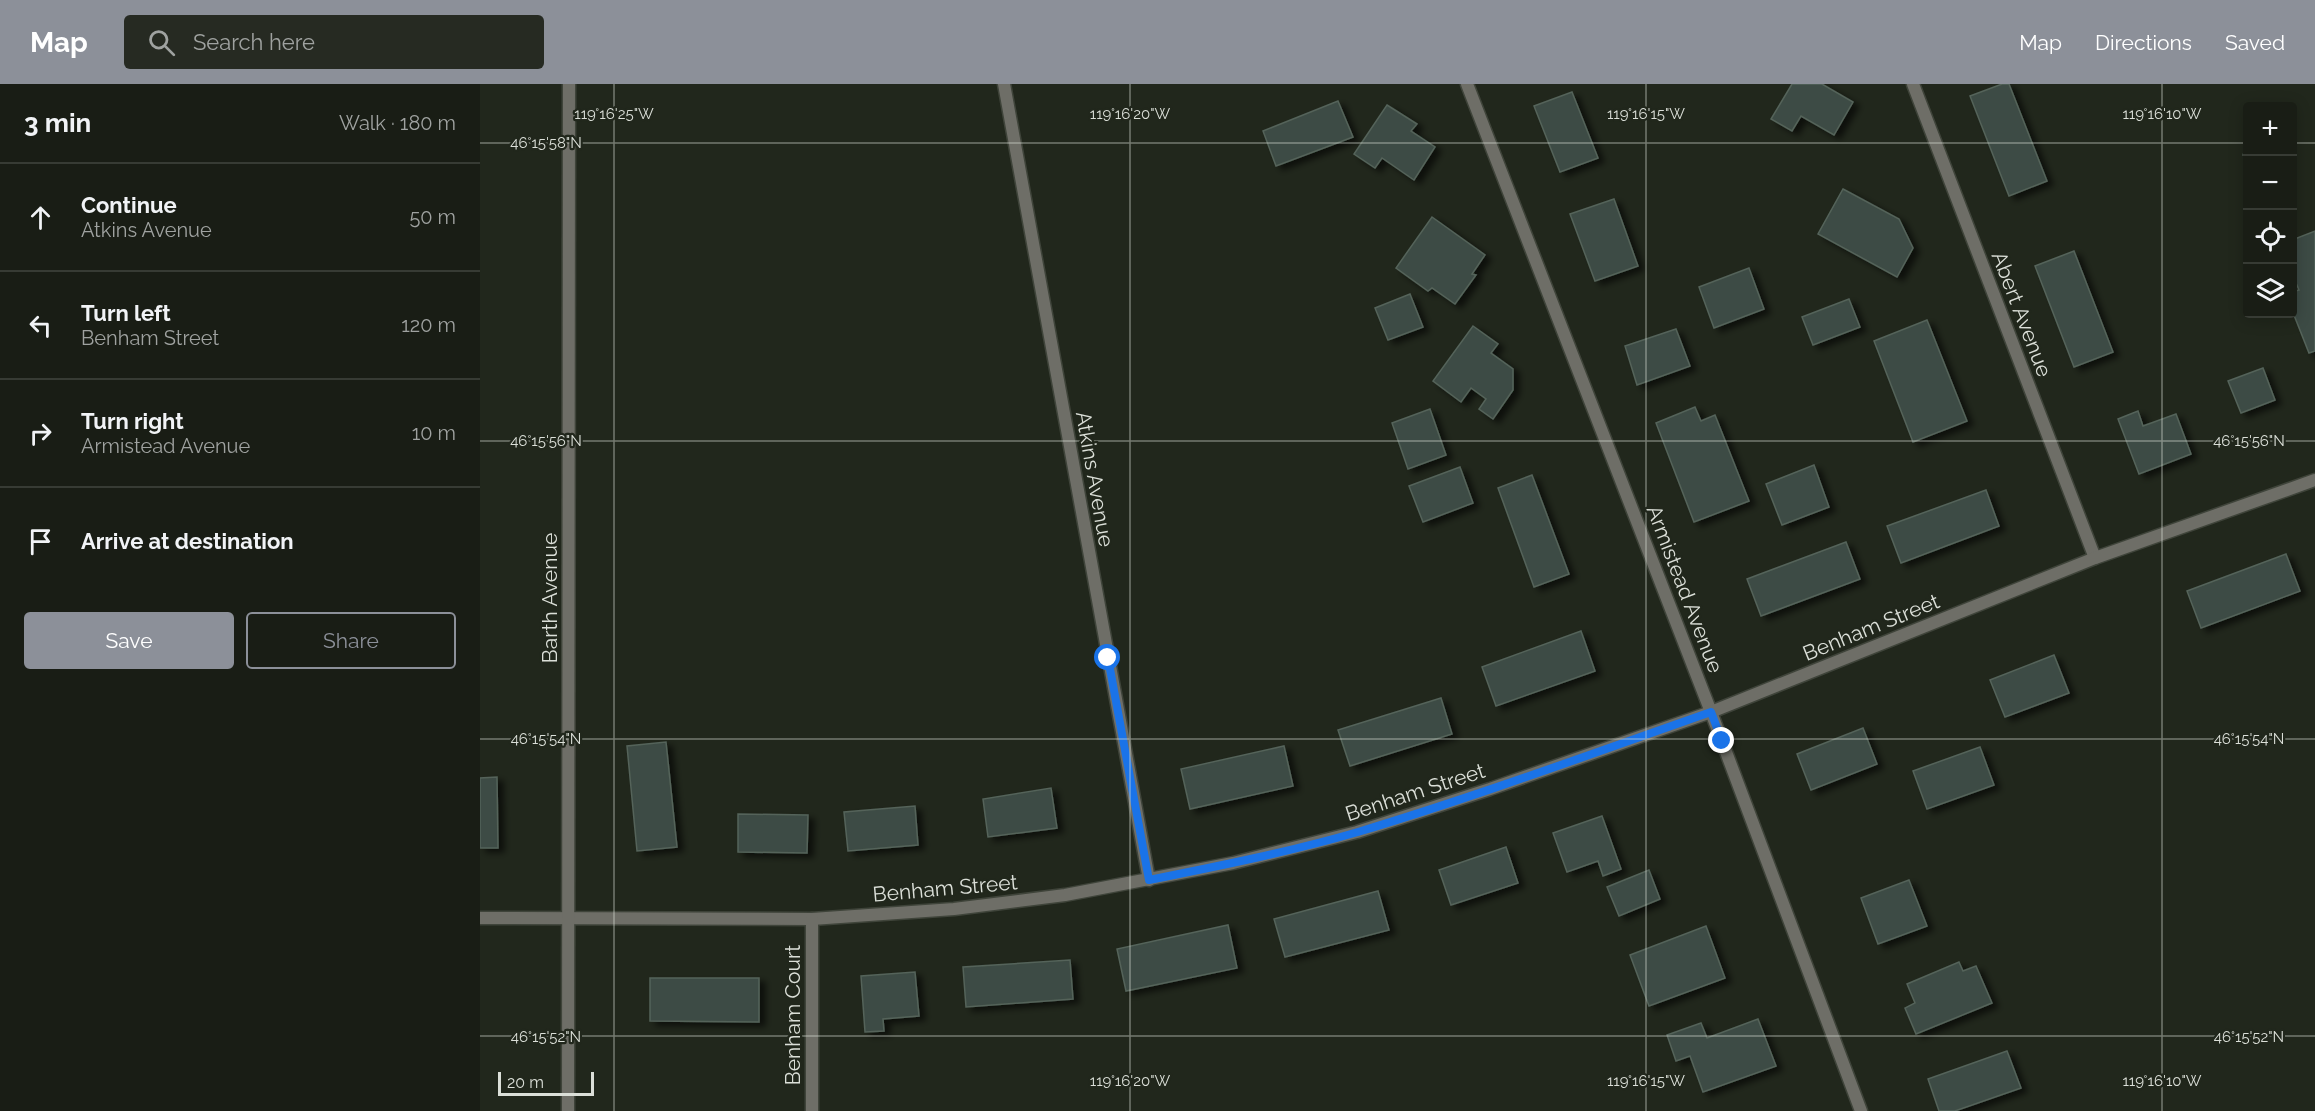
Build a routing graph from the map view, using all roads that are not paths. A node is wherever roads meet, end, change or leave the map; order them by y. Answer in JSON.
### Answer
{"nodes":[{"id":1,"x":569,"y":84,"type":"edge"},
{"id":2,"x":1004,"y":84,"type":"edge"},
{"id":3,"x":1467,"y":84,"type":"edge"},
{"id":4,"x":1913,"y":84,"type":"edge"},
{"id":5,"x":2315,"y":480,"type":"edge"},
{"id":6,"x":2095,"y":558,"type":"junction"},
{"id":7,"x":1711,"y":712,"type":"junction"},
{"id":8,"x":1149,"y":880,"type":"junction"},
{"id":9,"x":480,"y":918,"type":"edge"},
{"id":10,"x":569,"y":918,"type":"junction"},
{"id":11,"x":812,"y":919,"type":"junction"},
{"id":12,"x":568,"y":1111,"type":"edge"},
{"id":13,"x":812,"y":1111,"type":"edge"},
{"id":14,"x":1861,"y":1111,"type":"edge"}],
"edges":[{"from":1,"to":10,"type":"street","name":"Barth Avenue"},
{"from":2,"to":8,"type":"street","name":"Atkins Avenue"},
{"from":3,"to":7,"type":"street","name":"Armistead Avenue"},
{"from":4,"to":6,"type":"street","name":"Abert Avenue"},
{"from":5,"to":6,"type":"street","name":"Benham Street"},
{"from":6,"to":7,"type":"street","name":"Benham Street"},
{"from":7,"to":8,"type":"street","name":"Benham Street"},
{"from":7,"to":14,"type":"street","name":"Armistead Avenue"},
{"from":8,"to":11,"type":"street","name":"Benham Street"},
{"from":9,"to":10,"type":"street","name":"Benham Street"},
{"from":10,"to":11,"type":"street","name":"Benham Street"},
{"from":10,"to":12,"type":"street","name":"Barth Avenue"},
{"from":11,"to":13,"type":"street","name":"Benham Court"}]}
